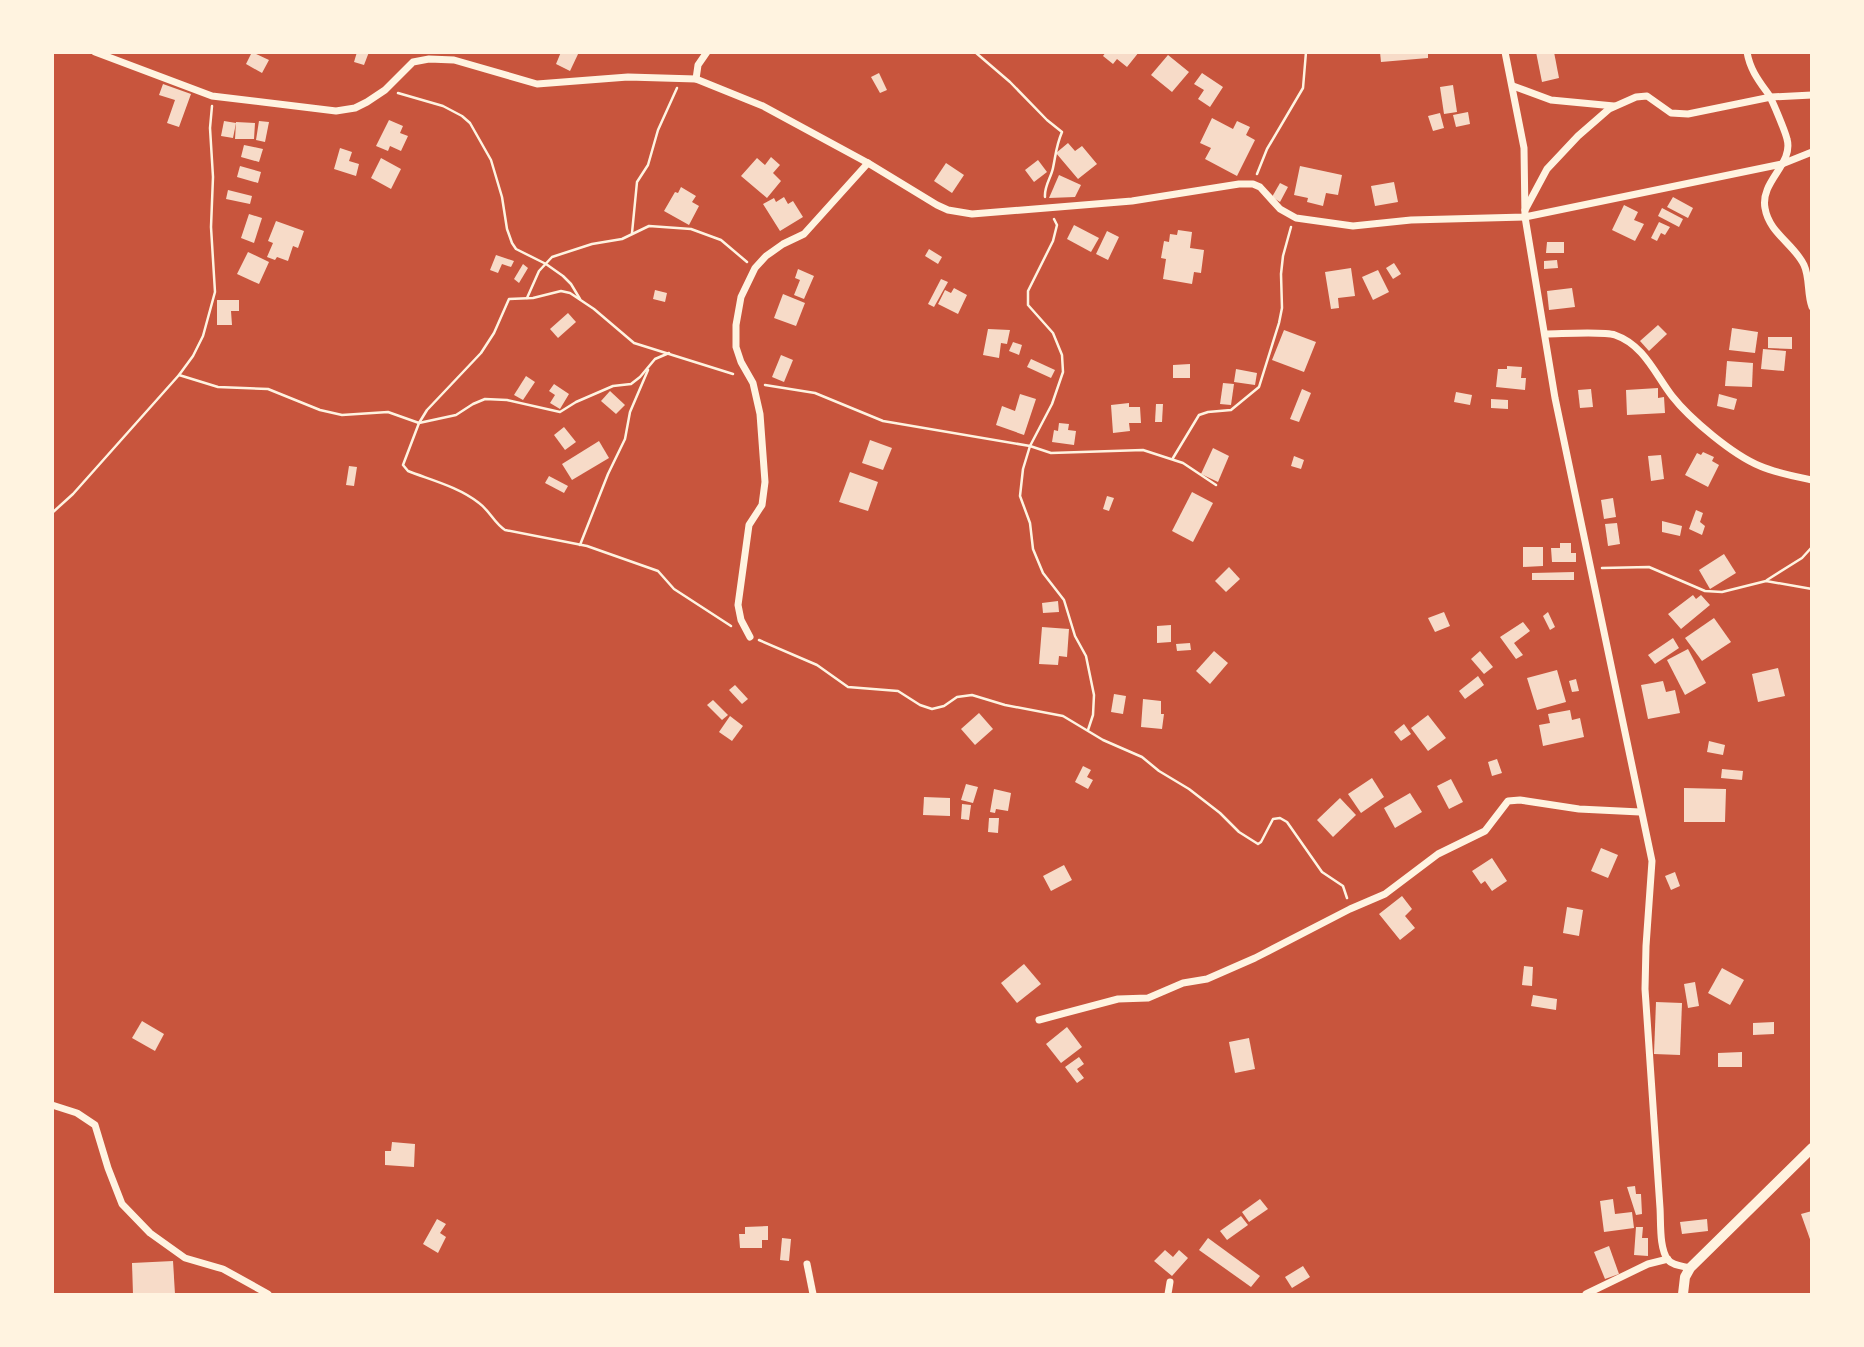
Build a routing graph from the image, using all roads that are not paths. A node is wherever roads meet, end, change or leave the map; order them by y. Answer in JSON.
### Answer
{"nodes":[{"id":1,"x":95,"y":52,"type":"edge"},
{"id":2,"x":707,"y":52,"type":"edge"},
{"id":3,"x":1505,"y":52,"type":"edge"},
{"id":4,"x":1747,"y":52,"type":"edge"},
{"id":5,"x":696,"y":79,"type":"junction"},
{"id":6,"x":1513,"y":86,"type":"junction"},
{"id":7,"x":1811,"y":95,"type":"edge"},
{"id":8,"x":1770,"y":97,"type":"junction"},
{"id":9,"x":1615,"y":106,"type":"junction"},
{"id":10,"x":1811,"y":152,"type":"edge"},
{"id":11,"x":869,"y":163,"type":"junction"},
{"id":12,"x":1782,"y":164,"type":"junction"},
{"id":13,"x":1525,"y":214,"type":"junction"},
{"id":14,"x":1811,"y":307,"type":"edge"},
{"id":15,"x":1545,"y":334,"type":"junction"},
{"id":16,"x":1811,"y":480,"type":"edge"},
{"id":17,"x":750,"y":637,"type":"road end"},
{"id":18,"x":1640,"y":812,"type":"junction"},
{"id":19,"x":1039,"y":1020,"type":"dead end"},
{"id":20,"x":52,"y":1105,"type":"edge"},
{"id":21,"x":1811,"y":1148,"type":"edge"},
{"id":22,"x":1668,"y":1259,"type":"junction"},
{"id":23,"x":807,"y":1264,"type":"dead end"},
{"id":24,"x":1690,"y":1268,"type":"junction"},
{"id":25,"x":1170,"y":1282,"type":"dead end"},
{"id":26,"x":268,"y":1294,"type":"edge"},
{"id":27,"x":813,"y":1294,"type":"edge"},
{"id":28,"x":1168,"y":1294,"type":"edge"},
{"id":29,"x":1586,"y":1294,"type":"edge"},
{"id":30,"x":1683,"y":1294,"type":"edge"}],
"edges":[{"from":1,"to":5,"type":"street"},
{"from":2,"to":5,"type":"street"},
{"from":3,"to":6,"type":"street"},
{"from":4,"to":8,"type":"street"},
{"from":5,"to":11,"type":"street"},
{"from":6,"to":9,"type":"street"},
{"from":6,"to":13,"type":"street"},
{"from":7,"to":8,"type":"street"},
{"from":8,"to":9,"type":"street"},
{"from":8,"to":12,"type":"street"},
{"from":9,"to":13,"type":"street"},
{"from":10,"to":12,"type":"street"},
{"from":11,"to":13,"type":"street"},
{"from":11,"to":17,"type":"street"},
{"from":12,"to":13,"type":"street"},
{"from":12,"to":14,"type":"street"},
{"from":13,"to":15,"type":"street"},
{"from":15,"to":16,"type":"street"},
{"from":15,"to":18,"type":"street"},
{"from":18,"to":19,"type":"street"},
{"from":18,"to":22,"type":"street"},
{"from":20,"to":26,"type":"street"},
{"from":21,"to":24,"type":"main road"},
{"from":22,"to":24,"type":"street"},
{"from":22,"to":29,"type":"street"},
{"from":23,"to":27,"type":"street"},
{"from":24,"to":30,"type":"main road"},
{"from":25,"to":28,"type":"street"}]}
